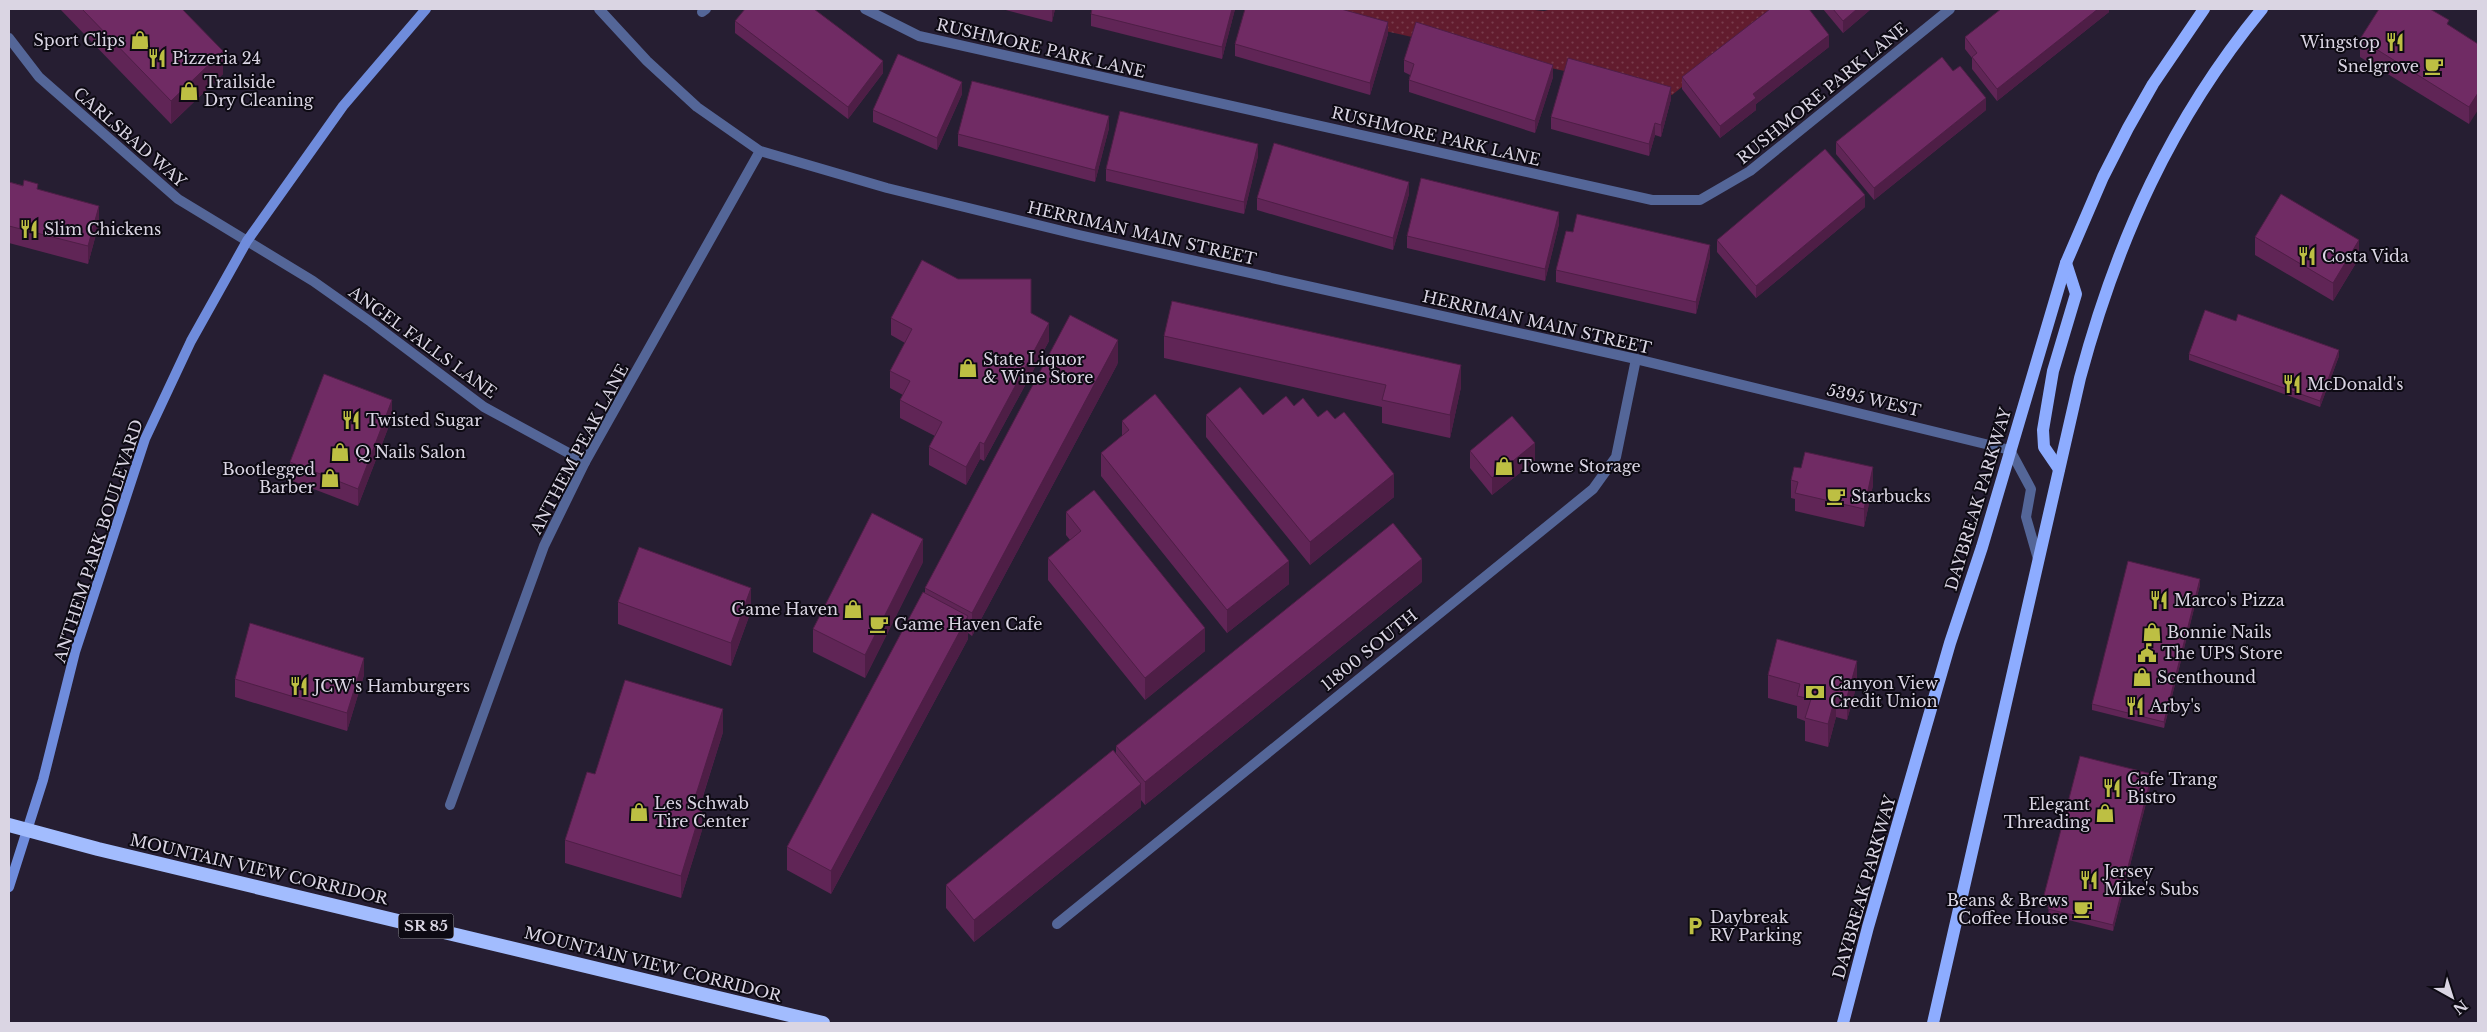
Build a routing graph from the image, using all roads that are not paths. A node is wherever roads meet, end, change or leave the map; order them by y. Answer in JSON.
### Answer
{"nodes":[{"id":1,"x":426,"y":9,"type":"edge"},
{"id":2,"x":599,"y":9,"type":"edge"},
{"id":3,"x":865,"y":9,"type":"edge"},
{"id":4,"x":1950,"y":9,"type":"edge"},
{"id":5,"x":2204,"y":9,"type":"edge"},
{"id":6,"x":2262,"y":9,"type":"edge"},
{"id":7,"x":9,"y":38,"type":"edge"},
{"id":8,"x":760,"y":151,"type":"junction"},
{"id":9,"x":247,"y":242,"type":"junction"},
{"id":10,"x":2066,"y":263,"type":"junction"},
{"id":11,"x":1636,"y":360,"type":"junction"},
{"id":12,"x":1730,"y":382,"type":"joint"},
{"id":13,"x":2010,"y":450,"type":"junction"},
{"id":14,"x":585,"y":462,"type":"junction"},
{"id":15,"x":2059,"y":469,"type":"junction"},
{"id":16,"x":2038,"y":559,"type":"junction"},
{"id":17,"x":450,"y":805,"type":"dead end"},
{"id":18,"x":9,"y":825,"type":"edge"},
{"id":19,"x":28,"y":830,"type":"junction"},
{"id":20,"x":9,"y":888,"type":"edge"},
{"id":21,"x":1057,"y":924,"type":"dead end"},
{"id":22,"x":823,"y":1023,"type":"edge"},
{"id":23,"x":1843,"y":1023,"type":"edge"},
{"id":24,"x":1933,"y":1023,"type":"edge"}],
"edges":[{"from":1,"to":9,"type":"main road","name":"ANTHEM PARK BOULEVARD"},
{"from":2,"to":8,"type":"street","name":"HERRIMAN MAIN STREET"},
{"from":3,"to":4,"type":"street","name":"RUSHMORE PARK LANE"},
{"from":5,"to":10,"type":"main road","name":"DAYBREAK PARKWAY"},
{"from":6,"to":15,"type":"main road"},
{"from":7,"to":9,"type":"street","name":"CARLSBAD WAY"},
{"from":8,"to":11,"type":"street","name":"HERRIMAN MAIN STREET"},
{"from":8,"to":14,"type":"street","name":"ANTHEM PEAK LANE"},
{"from":9,"to":14,"type":"street","name":"ANGEL FALLS LANE"},
{"from":9,"to":19,"type":"main road","name":"ANTHEM PARK BOULEVARD"},
{"from":10,"to":13,"type":"main road","name":"DAYBREAK PARKWAY"},
{"from":10,"to":15,"type":"main road"},
{"from":11,"to":12,"type":"street","name":"HERRIMAN MAIN STREET"},
{"from":11,"to":21,"type":"street","name":"11800 SOUTH"},
{"from":12,"to":13,"type":"street","name":"5395 WEST"},
{"from":13,"to":16,"type":"street"},
{"from":13,"to":23,"type":"main road","name":"DAYBREAK PARKWAY"},
{"from":14,"to":17,"type":"street","name":"ANTHEM PEAK LANE"},
{"from":15,"to":16,"type":"main road"},
{"from":16,"to":24,"type":"main road"},
{"from":18,"to":19,"type":"highway","name":"MOUNTAIN VIEW CORRIDOR","number":"SR 85"},
{"from":19,"to":20,"type":"main road","name":"ANTHEM PARK BOULEVARD"},
{"from":19,"to":22,"type":"highway","name":"MOUNTAIN VIEW CORRIDOR","number":"SR 85"}]}
